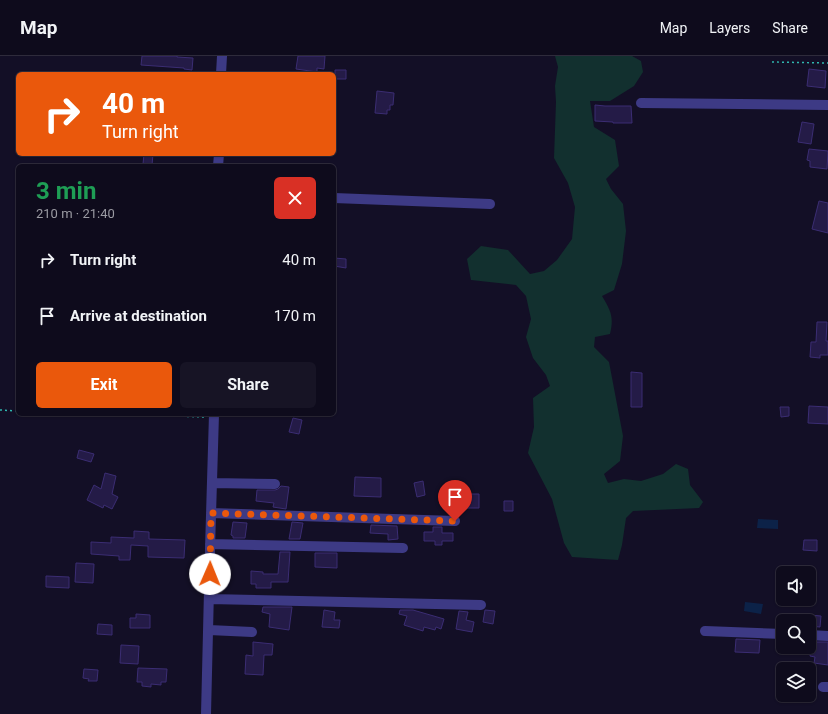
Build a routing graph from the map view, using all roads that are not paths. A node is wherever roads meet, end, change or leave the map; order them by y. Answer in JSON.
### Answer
{"nodes":[{"id":1,"x":222,"y":56,"type":"edge"},
{"id":2,"x":221,"y":72,"type":"edge"},
{"id":3,"x":641,"y":103,"type":"dead end"},
{"id":4,"x":828,"y":105,"type":"edge"},
{"id":5,"x":336,"y":198,"type":"edge"},
{"id":6,"x":490,"y":204,"type":"dead end"},
{"id":7,"x":214,"y":416,"type":"edge"},
{"id":8,"x":212,"y":483,"type":"junction"},
{"id":9,"x":275,"y":484,"type":"dead end"},
{"id":10,"x":211,"y":513,"type":"junction"},
{"id":11,"x":455,"y":521,"type":"dead end"},
{"id":12,"x":210,"y":544,"type":"junction"},
{"id":13,"x":403,"y":548,"type":"dead end"},
{"id":14,"x":209,"y":599,"type":"junction"},
{"id":15,"x":481,"y":605,"type":"dead end"},
{"id":16,"x":209,"y":630,"type":"junction"},
{"id":17,"x":705,"y":631,"type":"dead end"},
{"id":18,"x":252,"y":632,"type":"dead end"},
{"id":19,"x":776,"y":634,"type":"edge"},
{"id":20,"x":816,"y":635,"type":"edge"},
{"id":21,"x":828,"y":636,"type":"edge"},
{"id":22,"x":206,"y":714,"type":"edge"}],
"edges":[{"from":1,"to":2,"type":"street"},
{"from":3,"to":4,"type":"street"},
{"from":5,"to":6,"type":"street"},
{"from":7,"to":8,"type":"street"},
{"from":8,"to":9,"type":"street"},
{"from":8,"to":10,"type":"street"},
{"from":10,"to":11,"type":"street"},
{"from":10,"to":12,"type":"street"},
{"from":12,"to":13,"type":"street"},
{"from":12,"to":14,"type":"street"},
{"from":14,"to":15,"type":"street"},
{"from":14,"to":16,"type":"street"},
{"from":16,"to":18,"type":"street"},
{"from":16,"to":22,"type":"street"},
{"from":17,"to":19,"type":"street"},
{"from":20,"to":21,"type":"street"}]}
